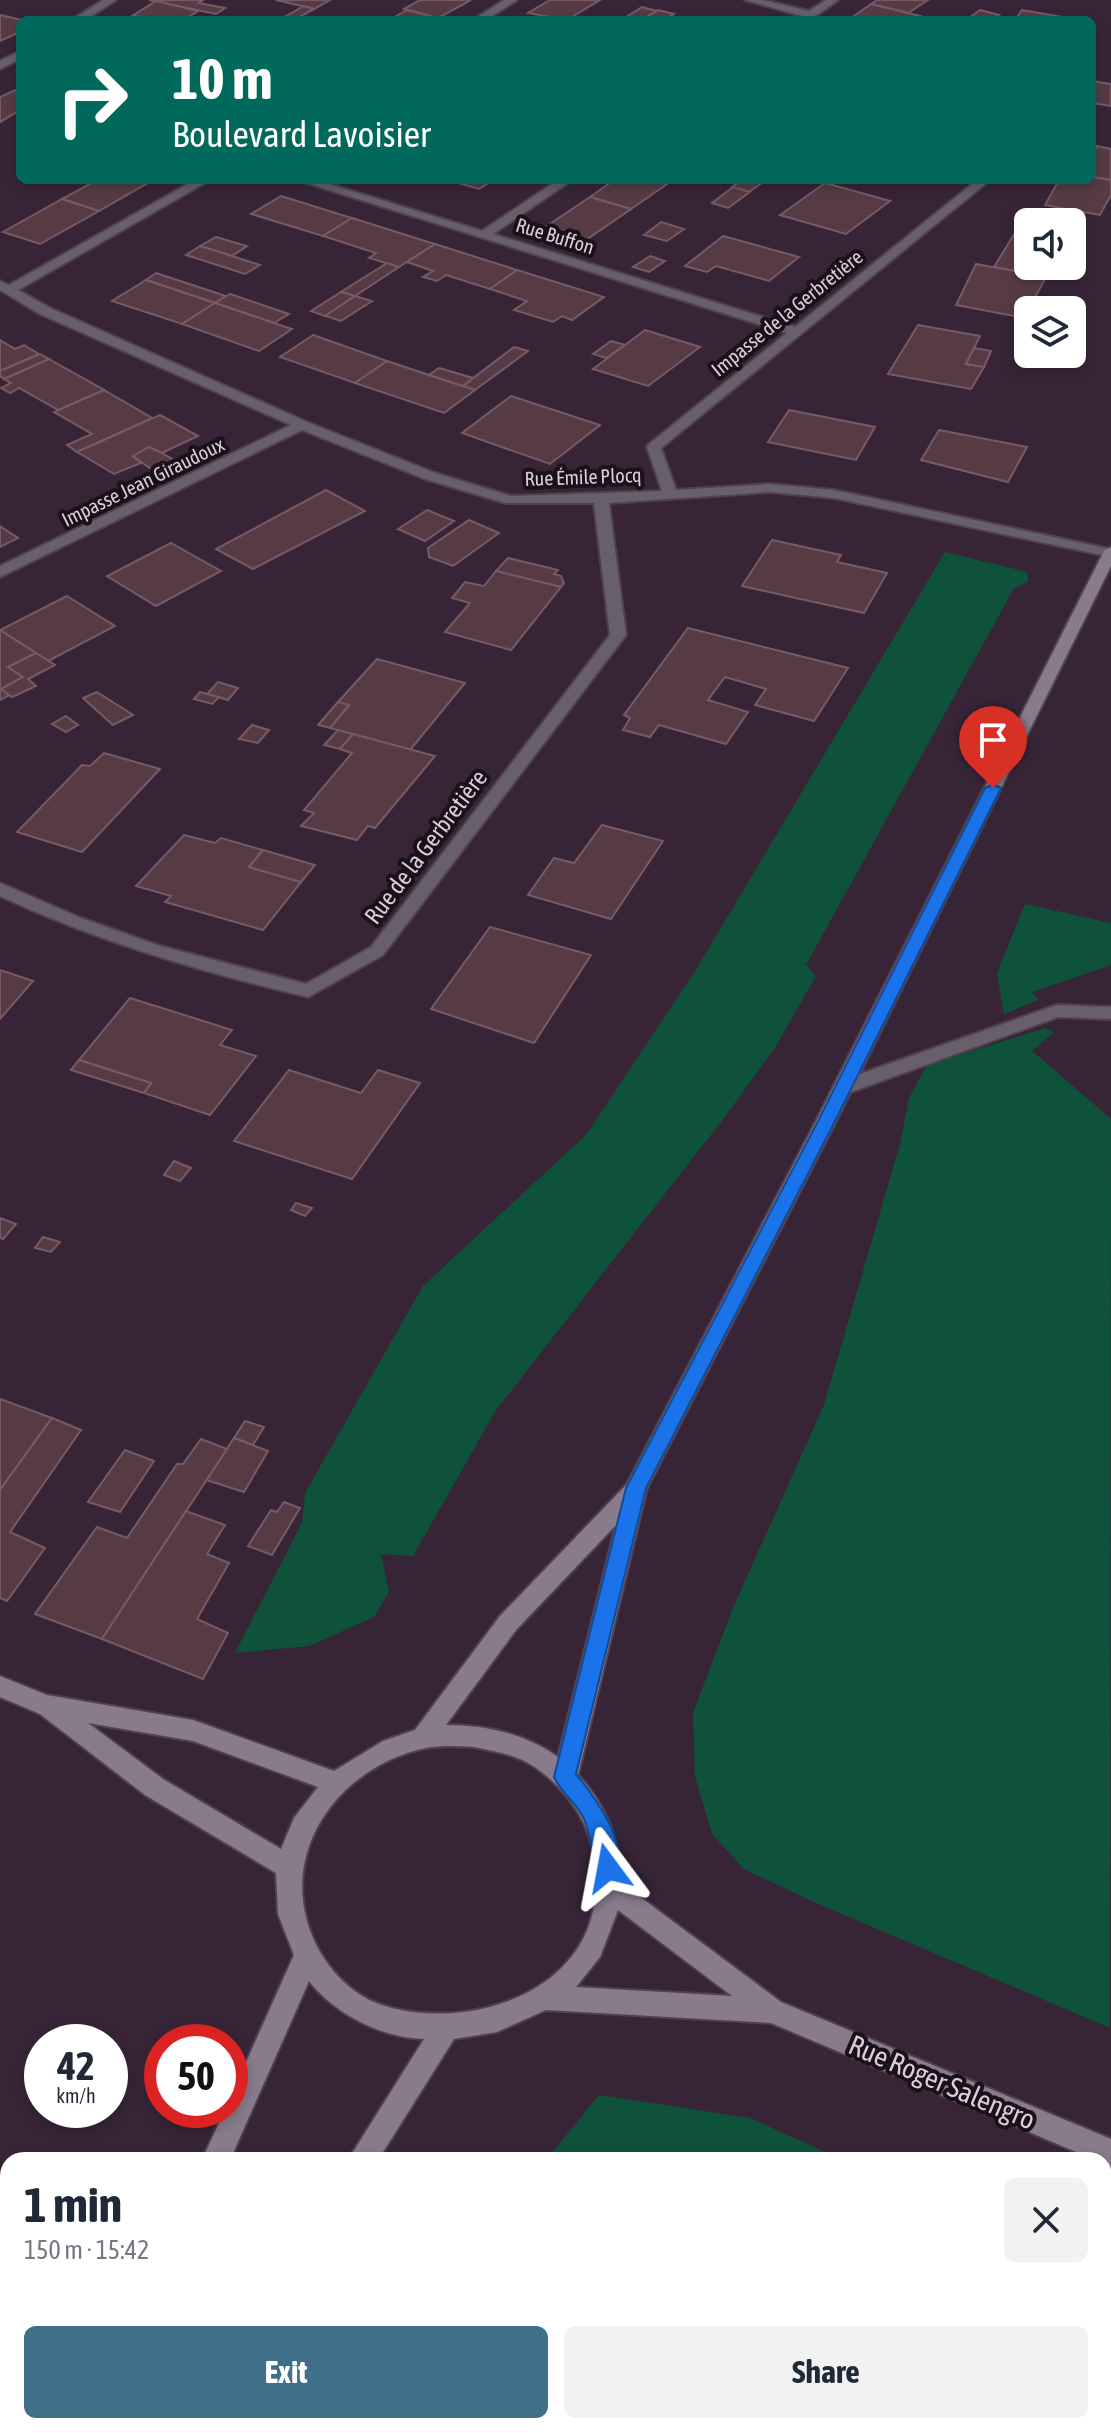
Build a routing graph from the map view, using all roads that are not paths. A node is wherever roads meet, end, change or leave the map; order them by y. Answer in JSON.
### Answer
{"nodes":[{"id":1,"x":111,"y":0,"type":"edge"},
{"id":2,"x":512,"y":0,"type":"edge"},
{"id":3,"x":750,"y":0,"type":"edge"},
{"id":4,"x":833,"y":0,"type":"edge"},
{"id":5,"x":84,"y":16,"type":"edge"},
{"id":6,"x":485,"y":16,"type":"edge"},
{"id":7,"x":800,"y":16,"type":"edge"},
{"id":8,"x":809,"y":16,"type":"edge"},
{"id":9,"x":197,"y":184,"type":"edge"},
{"id":10,"x":316,"y":184,"type":"edge"},
{"id":11,"x":560,"y":184,"type":"edge"},
{"id":12,"x":979,"y":184,"type":"edge"},
{"id":13,"x":484,"y":235,"type":"junction"},
{"id":14,"x":6,"y":287,"type":"edge"},
{"id":15,"x":795,"y":331,"type":"junction"},
{"id":16,"x":302,"y":425,"type":"junction"},
{"id":17,"x":670,"y":494,"type":"junction"},
{"id":18,"x":601,"y":499,"type":"junction"},
{"id":19,"x":1110,"y":552,"type":"edge"},
{"id":20,"x":0,"y":572,"type":"edge"},
{"id":21,"x":0,"y":889,"type":"edge"},
{"id":22,"x":1111,"y":1013,"type":"edge"},
{"id":23,"x":844,"y":1087,"type":"junction"},
{"id":24,"x":636,"y":1488,"type":"junction"},
{"id":25,"x":0,"y":1686,"type":"edge"},
{"id":26,"x":45,"y":1705,"type":"junction"},
{"id":27,"x":423,"y":1738,"type":"junction"},
{"id":28,"x":565,"y":1777,"type":"junction"},
{"id":29,"x":334,"y":1782,"type":"junction"},
{"id":30,"x":289,"y":1867,"type":"junction"},
{"id":31,"x":610,"y":1889,"type":"junction"},
{"id":32,"x":307,"y":1956,"type":"junction"},
{"id":33,"x":546,"y":1998,"type":"junction"},
{"id":34,"x":772,"y":2011,"type":"junction"},
{"id":35,"x":445,"y":2030,"type":"junction"},
{"id":36,"x":220,"y":2152,"type":"edge"},
{"id":37,"x":367,"y":2152,"type":"edge"},
{"id":38,"x":1109,"y":2152,"type":"edge"}],
"edges":[{"from":1,"to":5,"type":"street"},
{"from":2,"to":6,"type":"street"},
{"from":3,"to":7,"type":"street"},
{"from":4,"to":8,"type":"street"},
{"from":9,"to":14,"type":"street"},
{"from":10,"to":13,"type":"street","name":"Rue Buffon"},
{"from":11,"to":13,"type":"street"},
{"from":12,"to":15,"type":"street","name":"Impasse de la Gerbretière"},
{"from":13,"to":15,"type":"street","name":"Rue Buffon"},
{"from":14,"to":16,"type":"street","name":"Rue Émile Plocq"},
{"from":15,"to":17,"type":"street","name":"Impasse de la Gerbretière"},
{"from":16,"to":18,"type":"street","name":"Rue Émile Plocq"},
{"from":16,"to":20,"type":"street","name":"Impasse Jean Giraudoux"},
{"from":17,"to":18,"type":"street","name":"Rue Émile Plocq"},
{"from":17,"to":19,"type":"street","name":"Rue Émile Plocq"},
{"from":18,"to":21,"type":"street","name":"Rue de la Gerbretière"},
{"from":19,"to":23,"type":"main road"},
{"from":22,"to":23,"type":"street"},
{"from":23,"to":24,"type":"main road"},
{"from":24,"to":27,"type":"main road"},
{"from":24,"to":28,"type":"main road"},
{"from":25,"to":26,"type":"main road"},
{"from":26,"to":29,"type":"main road"},
{"from":26,"to":30,"type":"main road"},
{"from":27,"to":28,"type":"main road"},
{"from":27,"to":29,"type":"main road"},
{"from":28,"to":31,"type":"main road"},
{"from":29,"to":30,"type":"main road"},
{"from":30,"to":32,"type":"main road"},
{"from":31,"to":33,"type":"main road"},
{"from":31,"to":34,"type":"main road"},
{"from":32,"to":35,"type":"main road"},
{"from":32,"to":36,"type":"main road"},
{"from":33,"to":34,"type":"main road"},
{"from":33,"to":35,"type":"main road"},
{"from":34,"to":38,"type":"main road","name":"Rue Roger Salengro"},
{"from":35,"to":37,"type":"main road"}]}
